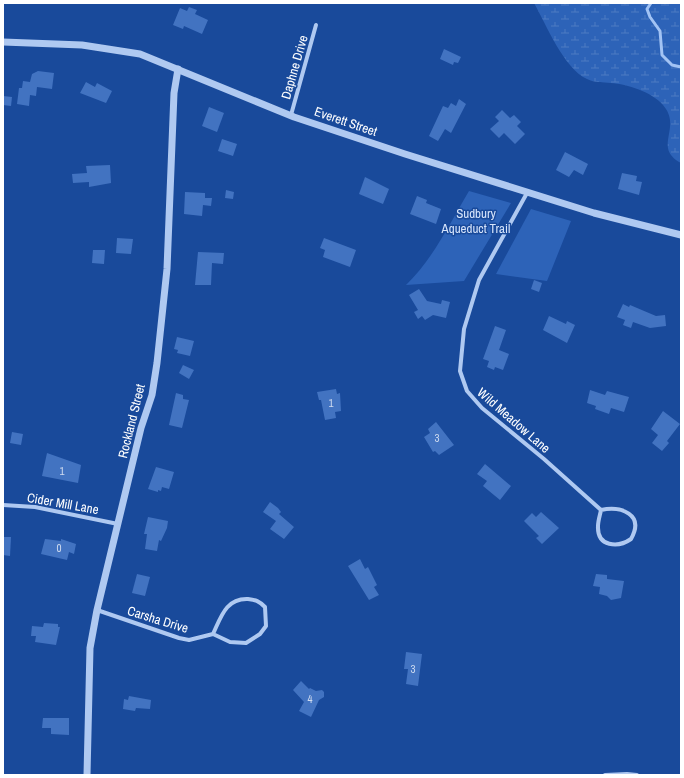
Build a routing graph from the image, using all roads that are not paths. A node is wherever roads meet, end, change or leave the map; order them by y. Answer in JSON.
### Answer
{"nodes":[{"id":1,"x":316,"y":25,"type":"dead end"},
{"id":2,"x":3,"y":42,"type":"edge"},
{"id":3,"x":178,"y":69,"type":"junction"},
{"id":4,"x":291,"y":115,"type":"junction"},
{"id":5,"x":527,"y":193,"type":"junction"},
{"id":6,"x":681,"y":235,"type":"edge"},
{"id":7,"x":3,"y":505,"type":"edge"},
{"id":8,"x":601,"y":510,"type":"junction"},
{"id":9,"x":118,"y":524,"type":"junction"},
{"id":10,"x":97,"y":610,"type":"junction"},
{"id":11,"x":213,"y":634,"type":"junction"},
{"id":12,"x":87,"y":775,"type":"edge"},
{"id":13,"x":605,"y":775,"type":"edge"},
{"id":14,"x":637,"y":775,"type":"edge"}],
"edges":[{"from":1,"to":4,"type":"street","name":"Daphne Drive"},
{"from":2,"to":3,"type":"street","name":"Everett Street"},
{"from":3,"to":4,"type":"street","name":"Everett Street"},
{"from":3,"to":9,"type":"street","name":"Rockland Street"},
{"from":4,"to":5,"type":"street","name":"Everett Street"},
{"from":5,"to":6,"type":"street","name":"Everett Street"},
{"from":5,"to":8,"type":"street","name":"Wild Meadow Lane"},
{"from":7,"to":9,"type":"street","name":"Cider Mill Lane"},
{"from":8,"to":8,"type":"street"},
{"from":9,"to":10,"type":"street","name":"Rockland Street"},
{"from":10,"to":11,"type":"street","name":"Carsha Drive"},
{"from":10,"to":12,"type":"street","name":"Rockland Street"},
{"from":11,"to":11,"type":"street"},
{"from":13,"to":14,"type":"street"}]}
